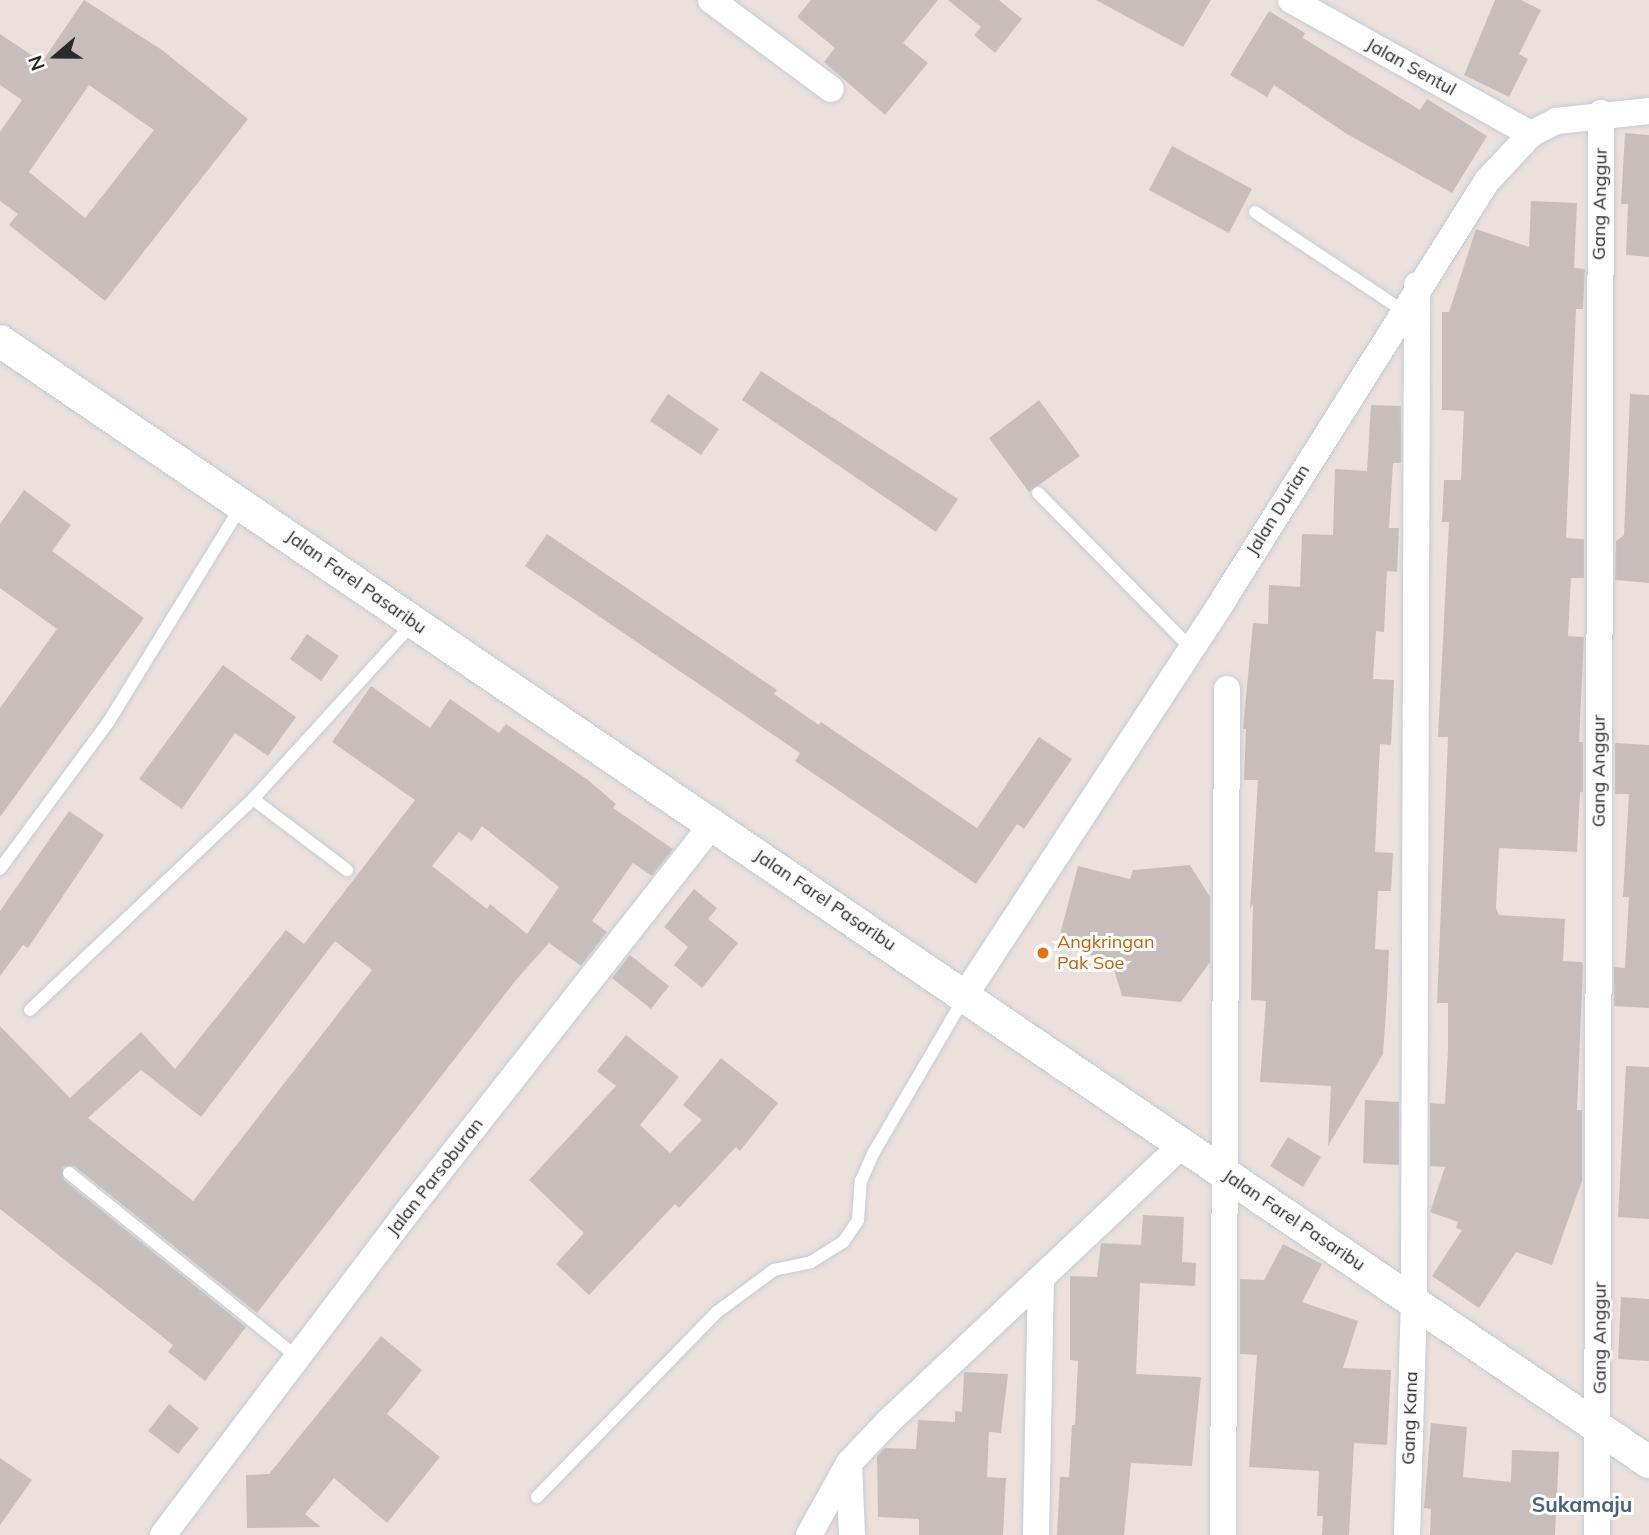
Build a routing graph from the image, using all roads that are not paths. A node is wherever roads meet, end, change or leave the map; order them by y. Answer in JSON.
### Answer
{"nodes":[{"id":1,"x":711,"y":0,"type":"edge"},
{"id":2,"x":1291,"y":0,"type":"edge"},
{"id":3,"x":831,"y":89,"type":"dead end"},
{"id":4,"x":1649,"y":111,"type":"edge"},
{"id":5,"x":1601,"y":113,"type":"junction"},
{"id":6,"x":1531,"y":134,"type":"junction"},
{"id":7,"x":1255,"y":212,"type":"dead end"},
{"id":8,"x":1417,"y":285,"type":"junction"},
{"id":9,"x":1402,"y":310,"type":"junction"},
{"id":10,"x":2,"y":345,"type":"edge"},
{"id":11,"x":1038,"y":493,"type":"dead end"},
{"id":12,"x":243,"y":503,"type":"junction"},
{"id":13,"x":414,"y":622,"type":"junction"},
{"id":14,"x":1191,"y":648,"type":"junction"},
{"id":15,"x":1227,"y":689,"type":"dead end"},
{"id":16,"x":253,"y":799,"type":"junction"},
{"id":17,"x":713,"y":824,"type":"junction"},
{"id":18,"x":0,"y":869,"type":"edge"},
{"id":19,"x":347,"y":870,"type":"dead end"},
{"id":20,"x":965,"y":995,"type":"junction"},
{"id":21,"x":30,"y":1010,"type":"dead end"},
{"id":22,"x":1183,"y":1144,"type":"junction"},
{"id":23,"x":1226,"y":1173,"type":"junction"},
{"id":24,"x":69,"y":1174,"type":"dead end"},
{"id":25,"x":1041,"y":1279,"type":"junction"},
{"id":26,"x":1413,"y":1301,"type":"junction"},
{"id":27,"x":298,"y":1358,"type":"junction"},
{"id":28,"x":1600,"y":1428,"type":"junction"},
{"id":29,"x":1649,"y":1462,"type":"edge"},
{"id":30,"x":849,"y":1463,"type":"junction"},
{"id":31,"x":537,"y":1497,"type":"dead end"},
{"id":32,"x":163,"y":1535,"type":"edge"},
{"id":33,"x":809,"y":1535,"type":"edge"},
{"id":34,"x":852,"y":1535,"type":"edge"},
{"id":35,"x":1036,"y":1535,"type":"edge"},
{"id":36,"x":1223,"y":1535,"type":"edge"},
{"id":37,"x":1407,"y":1535,"type":"edge"},
{"id":38,"x":1597,"y":1535,"type":"edge"}],
"edges":[{"from":1,"to":3,"type":"street"},
{"from":2,"to":6,"type":"street","name":"Jalan Sentul"},
{"from":4,"to":5,"type":"street","name":"Jalan Durian"},
{"from":5,"to":6,"type":"street","name":"Jalan Durian"},
{"from":5,"to":28,"type":"street","name":"Gang Anggur"},
{"from":6,"to":8,"type":"street","name":"Jalan Durian"},
{"from":7,"to":9,"type":"lane"},
{"from":8,"to":9,"type":"street","name":"Jalan Durian"},
{"from":8,"to":26,"type":"street","name":"Gang Kana"},
{"from":9,"to":14,"type":"street","name":"Jalan Durian"},
{"from":10,"to":12,"type":"street","name":"Jalan Farel Pasaribu"},
{"from":11,"to":14,"type":"lane"},
{"from":12,"to":13,"type":"street","name":"Jalan Farel Pasaribu"},
{"from":12,"to":18,"type":"lane"},
{"from":13,"to":16,"type":"lane"},
{"from":13,"to":17,"type":"street","name":"Jalan Farel Pasaribu"},
{"from":14,"to":20,"type":"street","name":"Jalan Durian"},
{"from":15,"to":23,"type":"street"},
{"from":16,"to":19,"type":"lane"},
{"from":16,"to":21,"type":"lane"},
{"from":17,"to":20,"type":"street","name":"Jalan Farel Pasaribu"},
{"from":17,"to":27,"type":"street","name":"Jalan Parsoburan"},
{"from":20,"to":22,"type":"street","name":"Jalan Farel Pasaribu"},
{"from":20,"to":31,"type":"lane"},
{"from":22,"to":23,"type":"street","name":"Jalan Farel Pasaribu"},
{"from":22,"to":25,"type":"street"},
{"from":23,"to":26,"type":"street","name":"Jalan Farel Pasaribu"},
{"from":23,"to":36,"type":"street"},
{"from":24,"to":27,"type":"lane"},
{"from":25,"to":30,"type":"street"},
{"from":25,"to":35,"type":"street"},
{"from":26,"to":28,"type":"street","name":"Jalan Farel Pasaribu"},
{"from":26,"to":37,"type":"street","name":"Gang Kana"},
{"from":27,"to":32,"type":"street","name":"Jalan Parsoburan"},
{"from":28,"to":29,"type":"street","name":"Jalan Farel Pasaribu"},
{"from":28,"to":38,"type":"street","name":"Gang Anggur"},
{"from":30,"to":33,"type":"street"},
{"from":30,"to":34,"type":"street"}]}
